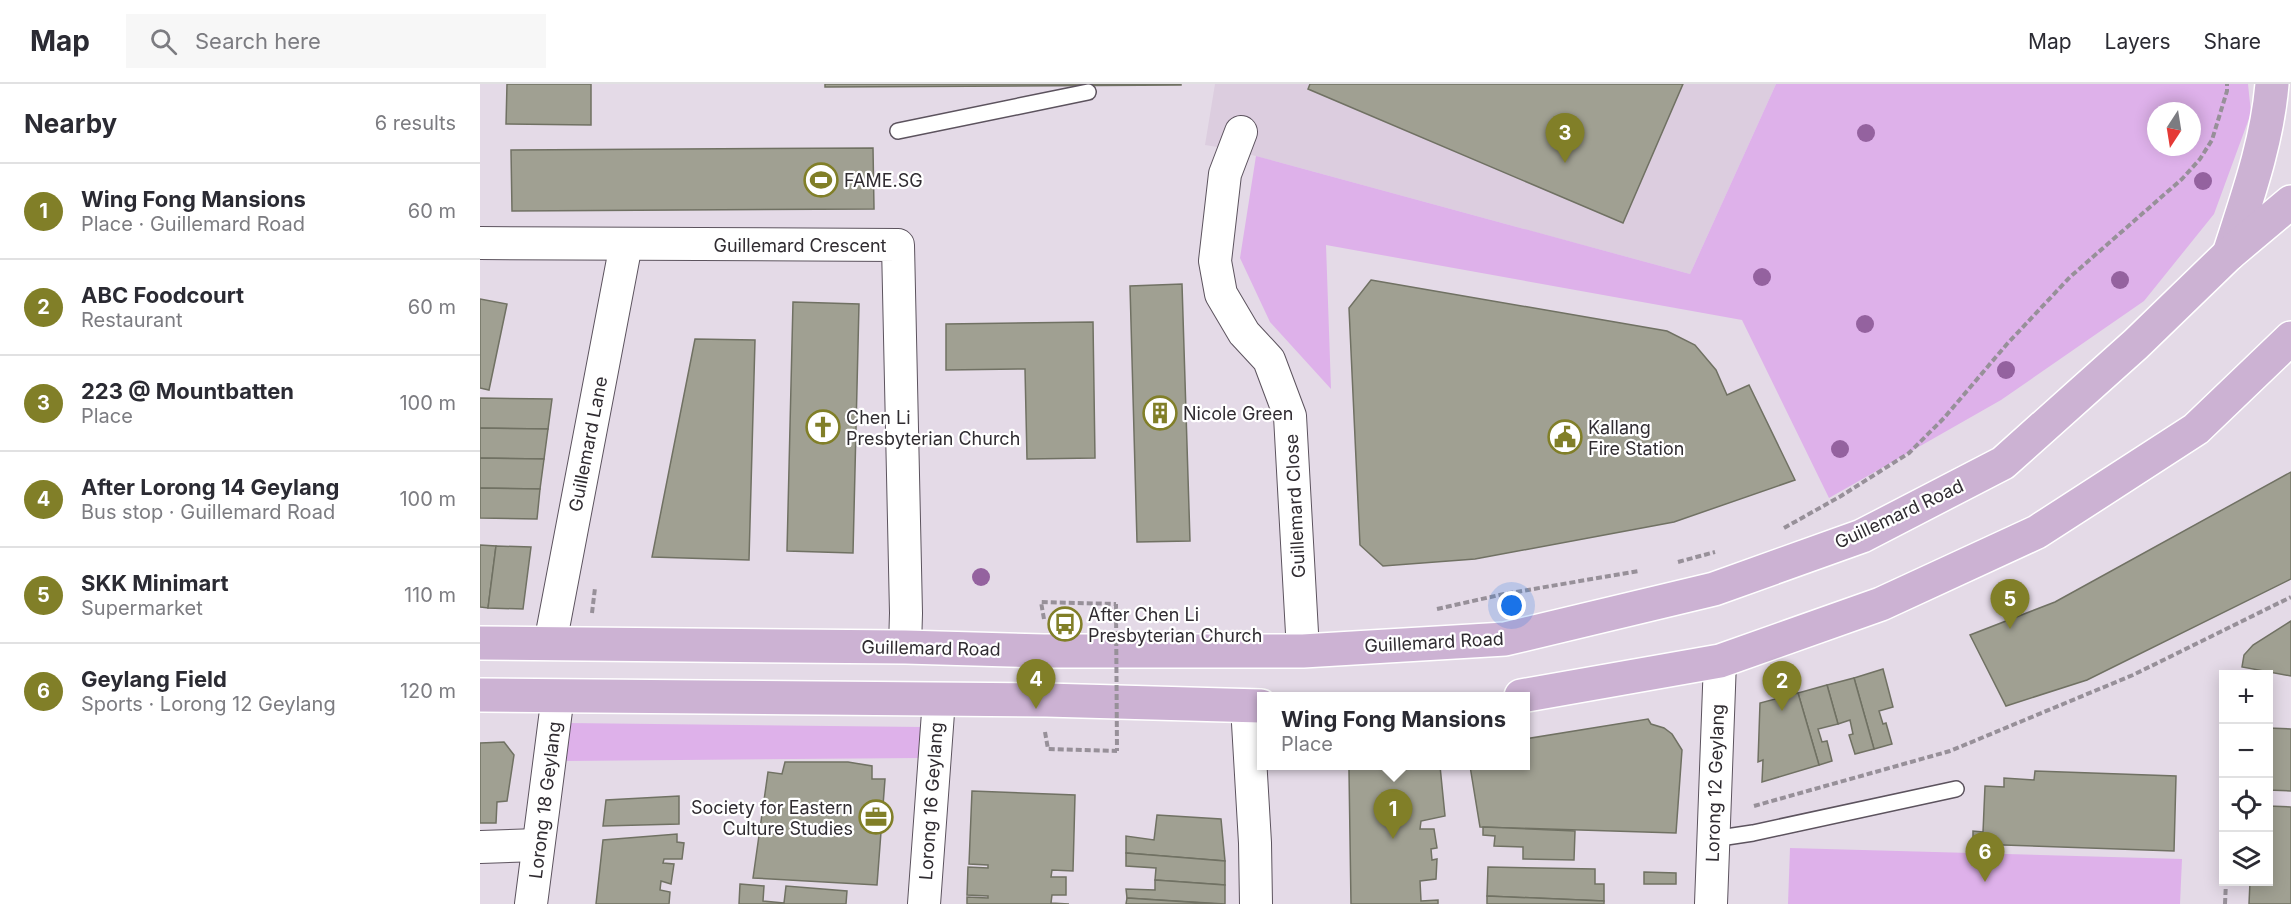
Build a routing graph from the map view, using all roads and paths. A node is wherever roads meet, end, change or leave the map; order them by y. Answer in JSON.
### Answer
{"nodes":[{"id":1,"x":2227,"y":84,"type":"edge"},
{"id":2,"x":2272,"y":84,"type":"edge"},
{"id":3,"x":1088,"y":92,"type":"dead end"},
{"id":4,"x":898,"y":131,"type":"dead end"},
{"id":5,"x":1241,"y":132,"type":"dead end"},
{"id":6,"x":2291,"y":202,"type":"edge"},
{"id":7,"x":480,"y":243,"type":"edge"},
{"id":8,"x":626,"y":244,"type":"junction"},
{"id":9,"x":2229,"y":254,"type":"junction"},
{"id":10,"x":2291,"y":338,"type":"edge"},
{"id":11,"x":1782,"y":528,"type":"dead end"},
{"id":12,"x":1718,"y":551,"type":"dead end"},
{"id":13,"x":1672,"y":563,"type":"dead end"},
{"id":14,"x":1649,"y":569,"type":"dead end"},
{"id":15,"x":2291,"y":597,"type":"edge"},
{"id":16,"x":1041,"y":602,"type":"dead end"},
{"id":17,"x":1435,"y":609,"type":"dead end"},
{"id":18,"x":480,"y":644,"type":"edge"},
{"id":19,"x":550,"y":644,"type":"junction"},
{"id":20,"x":904,"y":647,"type":"junction"},
{"id":21,"x":1303,"y":651,"type":"junction"},
{"id":22,"x":1720,"y":661,"type":"junction"},
{"id":23,"x":1530,"y":694,"type":"edge"},
{"id":24,"x":480,"y":695,"type":"edge"},
{"id":25,"x":558,"y":695,"type":"junction"},
{"id":26,"x":939,"y":699,"type":"junction"},
{"id":27,"x":1254,"y":706,"type":"edge"},
{"id":28,"x":1048,"y":749,"type":"dead end"},
{"id":29,"x":1956,"y":789,"type":"dead end"},
{"id":30,"x":1754,"y":806,"type":"dead end"},
{"id":31,"x":1713,"y":839,"type":"junction"},
{"id":32,"x":538,"y":845,"type":"junction"},
{"id":33,"x":480,"y":847,"type":"edge"},
{"id":34,"x":2226,"y":886,"type":"edge"},
{"id":35,"x":531,"y":904,"type":"edge"},
{"id":36,"x":924,"y":904,"type":"edge"},
{"id":37,"x":1256,"y":904,"type":"edge"},
{"id":38,"x":1711,"y":904,"type":"edge"},
{"id":39,"x":2225,"y":904,"type":"edge"}],
"edges":[{"from":1,"to":11,"type":"path"},
{"from":2,"to":9,"type":"main road"},
{"from":3,"to":4,"type":"lane"},
{"from":5,"to":21,"type":"street","name":"Guillemard Close"},
{"from":6,"to":9,"type":"main road","name":"Guillemard Road"},
{"from":7,"to":8,"type":"street","name":"Guillemard Crescent"},
{"from":8,"to":19,"type":"street","name":"Guillemard Lane"},
{"from":8,"to":20,"type":"street","name":"Guillemard Crescent"},
{"from":9,"to":21,"type":"main road","name":"Guillemard Road"},
{"from":10,"to":22,"type":"main road"},
{"from":12,"to":13,"type":"path"},
{"from":14,"to":17,"type":"path"},
{"from":15,"to":30,"type":"path"},
{"from":16,"to":28,"type":"path","bridge":true},
{"from":18,"to":19,"type":"main road","name":"Guillemard Road"},
{"from":19,"to":20,"type":"main road","name":"Guillemard Road"},
{"from":20,"to":21,"type":"main road","name":"Guillemard Road"},
{"from":22,"to":23,"type":"main road"},
{"from":22,"to":31,"type":"street","name":"Lorong 12 Geylang"},
{"from":24,"to":25,"type":"main road"},
{"from":25,"to":26,"type":"main road"},
{"from":25,"to":32,"type":"street","name":"Lorong 18 Geylang"},
{"from":26,"to":27,"type":"main road"},
{"from":26,"to":36,"type":"street","name":"Lorong 16 Geylang"},
{"from":27,"to":37,"type":"street"},
{"from":29,"to":31,"type":"lane"},
{"from":31,"to":38,"type":"street","name":"Lorong 12 Geylang"},
{"from":32,"to":33,"type":"street"},
{"from":32,"to":35,"type":"street","name":"Lorong 18 Geylang"},
{"from":34,"to":39,"type":"path"}]}
